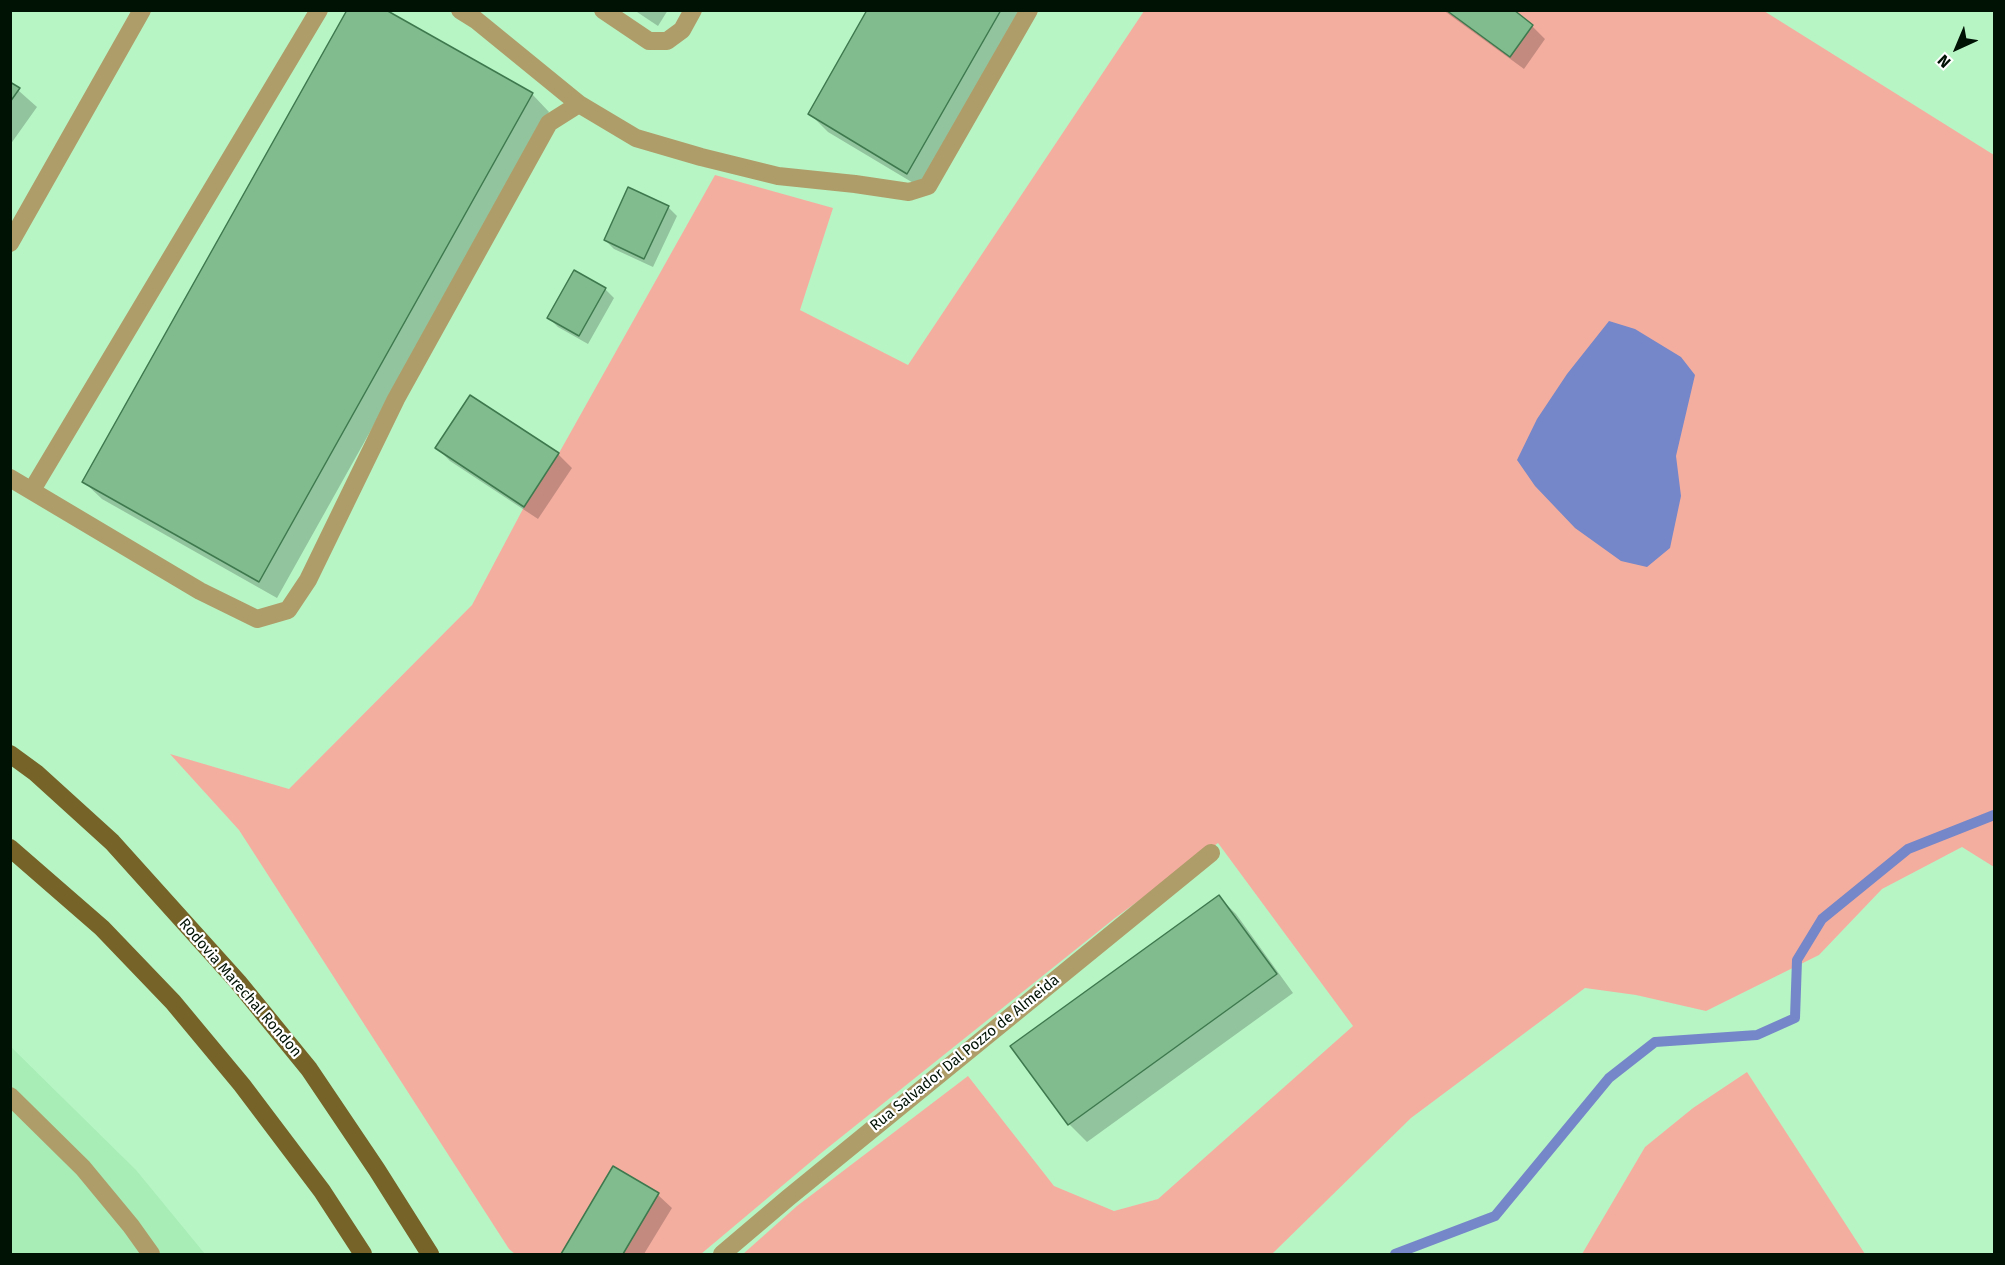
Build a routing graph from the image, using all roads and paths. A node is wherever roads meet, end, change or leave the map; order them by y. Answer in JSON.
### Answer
{"nodes":[{"id":1,"x":142,"y":10,"type":"edge"},
{"id":2,"x":320,"y":10,"type":"edge"},
{"id":3,"x":460,"y":10,"type":"edge"},
{"id":4,"x":603,"y":10,"type":"edge"},
{"id":5,"x":693,"y":10,"type":"edge"},
{"id":6,"x":1029,"y":10,"type":"edge"},
{"id":7,"x":579,"y":104,"type":"junction"},
{"id":8,"x":10,"y":243,"type":"edge"},
{"id":9,"x":10,"y":478,"type":"edge"},
{"id":10,"x":32,"y":490,"type":"junction"},
{"id":11,"x":10,"y":754,"type":"edge"},
{"id":12,"x":10,"y":848,"type":"edge"},
{"id":13,"x":1211,"y":853,"type":"dead end"},
{"id":14,"x":10,"y":1096,"type":"edge"},
{"id":15,"x":151,"y":1254,"type":"edge"},
{"id":16,"x":363,"y":1254,"type":"edge"},
{"id":17,"x":430,"y":1254,"type":"edge"},
{"id":18,"x":722,"y":1254,"type":"edge"}],
"edges":[{"from":1,"to":8,"type":"street"},
{"from":2,"to":10,"type":"street"},
{"from":3,"to":7,"type":"street"},
{"from":4,"to":5,"type":"street"},
{"from":6,"to":7,"type":"street"},
{"from":7,"to":10,"type":"street"},
{"from":9,"to":10,"type":"street"},
{"from":11,"to":17,"type":"main road","name":"Rodovia Marechal Rondon"},
{"from":12,"to":16,"type":"main road"},
{"from":13,"to":18,"type":"street","name":"Rua Salvador Dal Pozzo de Almeida"},
{"from":14,"to":15,"type":"street"}]}
